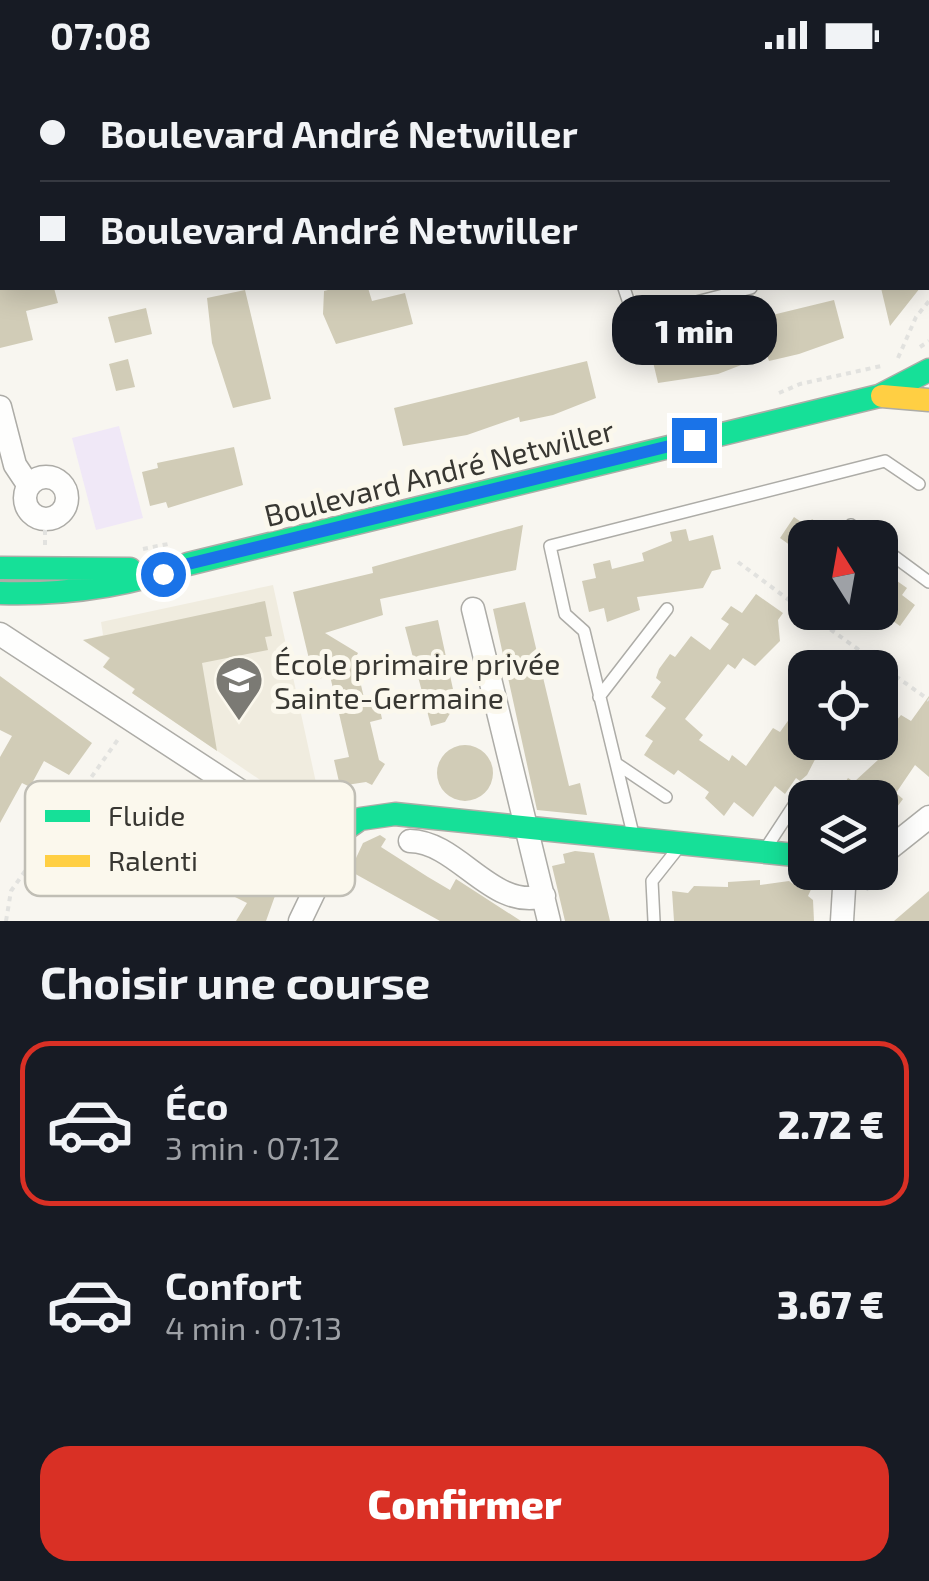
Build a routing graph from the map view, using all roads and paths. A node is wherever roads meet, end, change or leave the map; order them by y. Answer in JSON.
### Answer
{"nodes":[{"id":1,"x":625,"y":290,"type":"edge"},
{"id":2,"x":743,"y":290,"type":"edge"},
{"id":3,"x":929,"y":301,"type":"edge"},
{"id":4,"x":929,"y":370,"type":"edge"},
{"id":5,"x":879,"y":396,"type":"junction"},
{"id":6,"x":765,"y":400,"type":"dead end"},
{"id":7,"x":929,"y":400,"type":"edge"},
{"id":8,"x":0,"y":407,"type":"edge"},
{"id":9,"x":919,"y":484,"type":"dead end"},
{"id":10,"x":29,"y":486,"type":"junction"},
{"id":11,"x":45,"y":519,"type":"junction"},
{"id":12,"x":171,"y":543,"type":"dead end"},
{"id":13,"x":44,"y":544,"type":"dead end"},
{"id":14,"x":126,"y":552,"type":"dead end"},
{"id":15,"x":898,"y":559,"type":"edge"},
{"id":16,"x":738,"y":562,"type":"dead end"},
{"id":17,"x":188,"y":564,"type":"junction"},
{"id":18,"x":0,"y":568,"type":"edge"},
{"id":19,"x":929,"y":582,"type":"edge"},
{"id":20,"x":6,"y":593,"type":"edge"},
{"id":21,"x":788,"y":599,"type":"edge"},
{"id":22,"x":474,"y":608,"type":"dead end"},
{"id":23,"x":667,"y":609,"type":"dead end"},
{"id":24,"x":830,"y":630,"type":"edge"},
{"id":25,"x":4,"y":635,"type":"edge"},
{"id":26,"x":599,"y":697,"type":"junction"},
{"id":27,"x":929,"y":700,"type":"edge"},
{"id":28,"x":120,"y":738,"type":"dead end"},
{"id":29,"x":617,"y":764,"type":"junction"},
{"id":30,"x":89,"y":781,"type":"edge"},
{"id":31,"x":225,"y":781,"type":"edge"},
{"id":32,"x":666,"y":797,"type":"dead end"},
{"id":33,"x":788,"y":815,"type":"edge"},
{"id":34,"x":929,"y":816,"type":"edge"},
{"id":35,"x":355,"y":823,"type":"edge"},
{"id":36,"x":526,"y":827,"type":"junction"},
{"id":37,"x":634,"y":838,"type":"junction"},
{"id":38,"x":410,"y":841,"type":"dead end"},
{"id":39,"x":898,"y":841,"type":"edge"},
{"id":40,"x":682,"y":843,"type":"junction"},
{"id":41,"x":764,"y":852,"type":"junction"},
{"id":42,"x":788,"y":853,"type":"edge"},
{"id":43,"x":25,"y":871,"type":"edge"},
{"id":44,"x":844,"y":890,"type":"edge"},
{"id":45,"x":312,"y":896,"type":"edge"},
{"id":46,"x":544,"y":896,"type":"junction"},
{"id":47,"x":6,"y":921,"type":"edge"},
{"id":48,"x":300,"y":921,"type":"edge"},
{"id":49,"x":549,"y":921,"type":"edge"},
{"id":50,"x":654,"y":921,"type":"edge"},
{"id":51,"x":842,"y":921,"type":"edge"}],
"edges":[{"from":1,"to":2,"type":"lane"},
{"from":3,"to":6,"type":"path"},
{"from":4,"to":5,"type":"main road","name":"Boulevard André Netwiller"},
{"from":5,"to":7,"type":"main road","name":"Boulevard André Netwiller"},
{"from":5,"to":17,"type":"main road","name":"Boulevard André Netwiller"},
{"from":8,"to":10,"type":"street"},
{"from":9,"to":26,"type":"lane"},
{"from":10,"to":11,"type":"street"},
{"from":10,"to":11,"type":"street"},
{"from":11,"to":13,"type":"path"},
{"from":12,"to":14,"type":"path"},
{"from":15,"to":19,"type":"lane"},
{"from":16,"to":21,"type":"path"},
{"from":17,"to":18,"type":"main road","name":"Boulevard André Netwiller"},
{"from":17,"to":20,"type":"main road","name":"Boulevard André Netwiller"},
{"from":20,"to":25,"type":"street"},
{"from":22,"to":36,"type":"street"},
{"from":23,"to":26,"type":"lane"},
{"from":24,"to":27,"type":"path"},
{"from":25,"to":31,"type":"street"},
{"from":26,"to":29,"type":"lane"},
{"from":28,"to":30,"type":"path"},
{"from":29,"to":32,"type":"lane"},
{"from":29,"to":37,"type":"lane"},
{"from":33,"to":41,"type":"lane"},
{"from":34,"to":39,"type":"street"},
{"from":35,"to":36,"type":"main road"},
{"from":36,"to":37,"type":"main road"},
{"from":36,"to":46,"type":"street"},
{"from":37,"to":40,"type":"main road"},
{"from":38,"to":46,"type":"street"},
{"from":40,"to":41,"type":"main road"},
{"from":40,"to":50,"type":"lane"},
{"from":41,"to":42,"type":"main road"},
{"from":43,"to":47,"type":"path"},
{"from":44,"to":51,"type":"street"},
{"from":45,"to":48,"type":"street"},
{"from":46,"to":49,"type":"street"}]}
